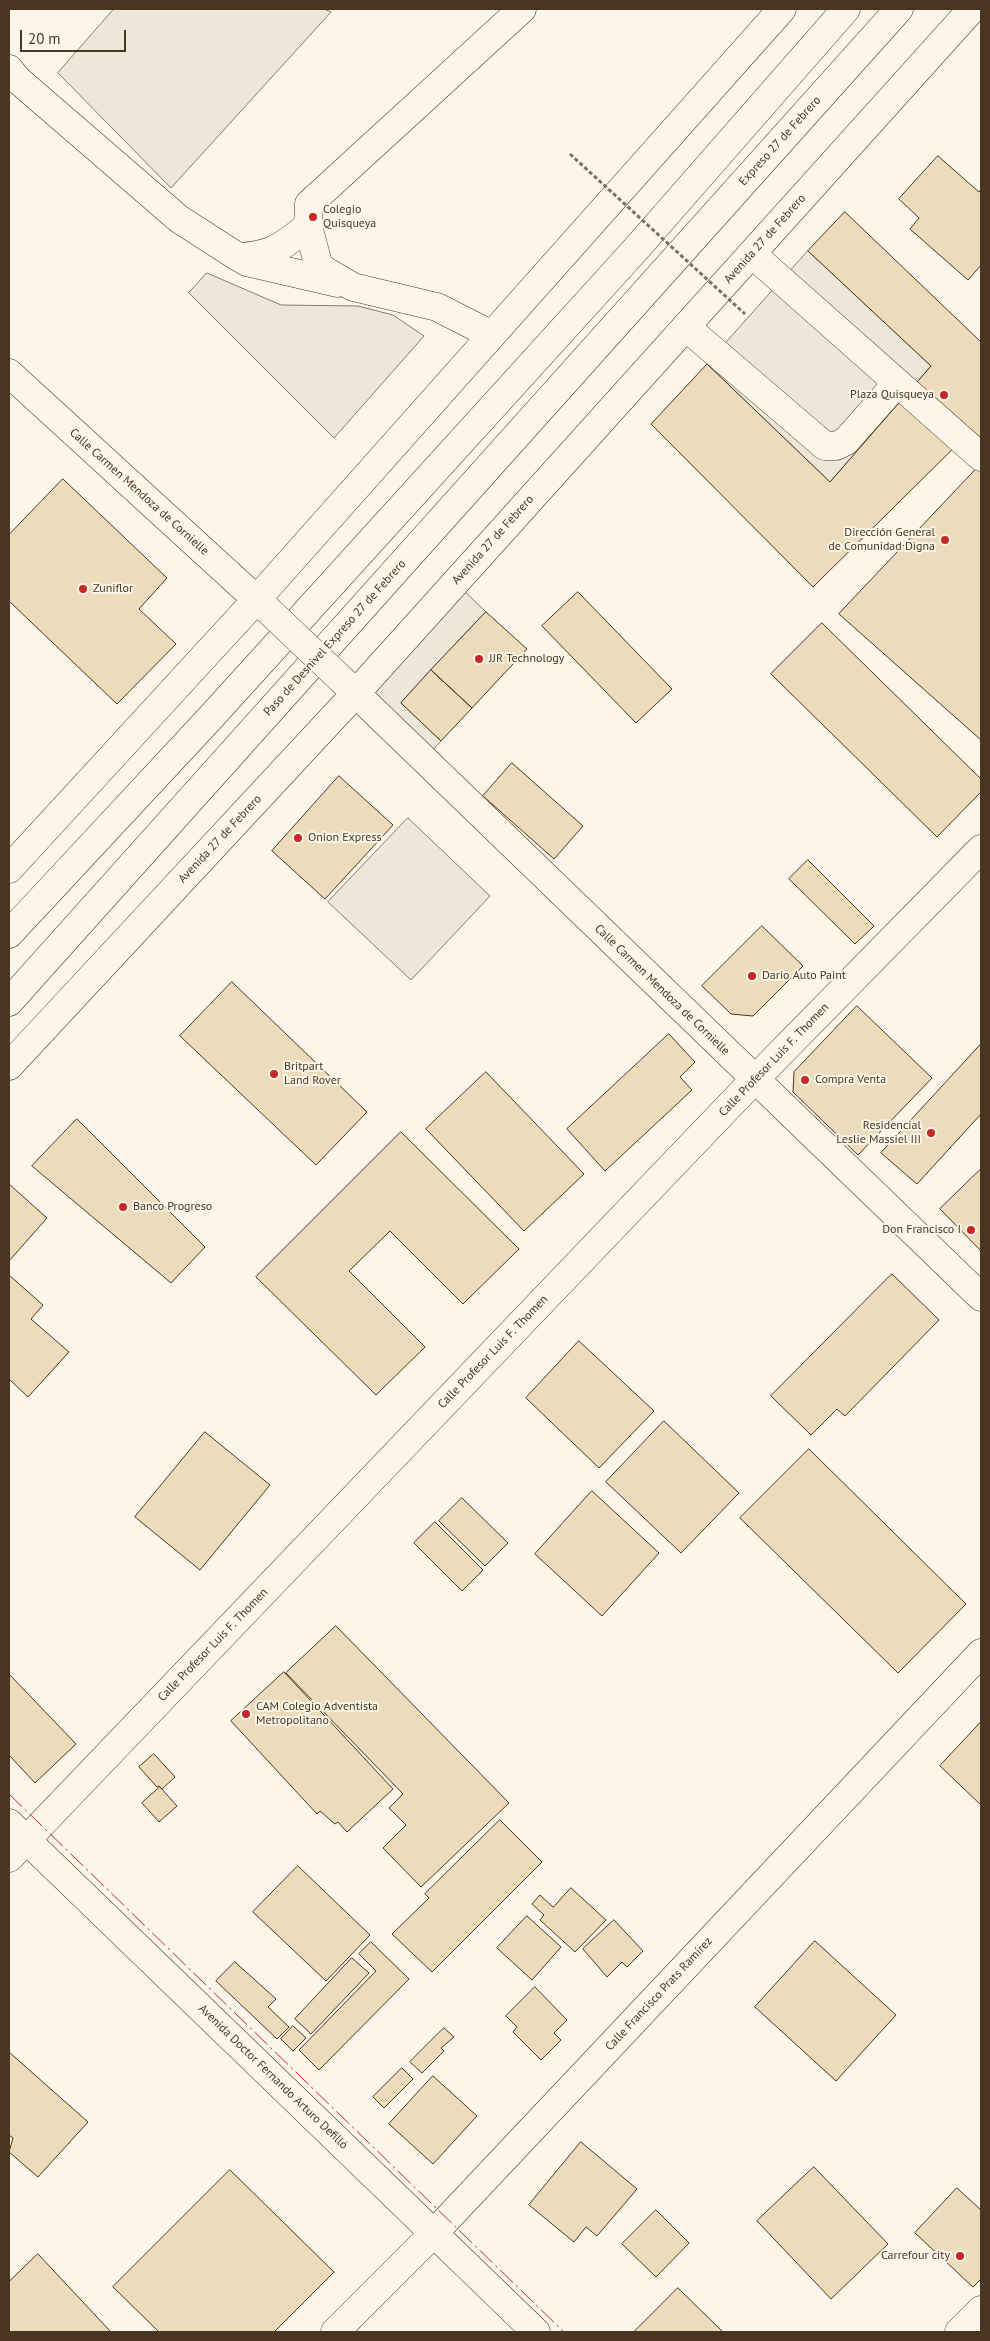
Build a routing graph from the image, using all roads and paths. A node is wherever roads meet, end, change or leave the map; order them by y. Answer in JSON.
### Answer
{"nodes":[{"id":1,"x":522,"y":9,"type":"edge"},
{"id":2,"x":782,"y":9,"type":"edge"},
{"id":3,"x":846,"y":9,"type":"edge"},
{"id":4,"x":899,"y":9,"type":"edge"},
{"id":5,"x":972,"y":9,"type":"edge"},
{"id":6,"x":9,"y":70,"type":"edge"},
{"id":7,"x":570,"y":154,"type":"dead end"},
{"id":8,"x":308,"y":226,"type":"junction"},
{"id":9,"x":752,"y":254,"type":"junction"},
{"id":10,"x":238,"y":257,"type":"junction"},
{"id":11,"x":661,"y":273,"type":"joint"},
{"id":12,"x":353,"y":287,"type":"junction"},
{"id":13,"x":745,"y":314,"type":"dead end"},
{"id":14,"x":686,"y":327,"type":"junction"},
{"id":15,"x":490,"y":334,"type":"junction"},
{"id":16,"x":9,"y":373,"type":"edge"},
{"id":17,"x":897,"y":383,"type":"junction"},
{"id":18,"x":981,"y":457,"type":"edge"},
{"id":19,"x":262,"y":605,"type":"junction"},
{"id":20,"x":350,"y":687,"type":"junction"},
{"id":21,"x":981,"y":849,"type":"edge"},
{"id":22,"x":9,"y":869,"type":"edge"},
{"id":23,"x":9,"y":934,"type":"edge"},
{"id":24,"x":9,"y":1002,"type":"edge"},
{"id":25,"x":9,"y":1066,"type":"edge"},
{"id":26,"x":755,"y":1079,"type":"junction"},
{"id":27,"x":981,"y":1297,"type":"edge"},
{"id":28,"x":981,"y":1653,"type":"edge"},
{"id":29,"x":15,"y":1840,"type":"edge"},
{"id":30,"x":434,"y":2233,"type":"junction"},
{"id":31,"x":981,"y":2310,"type":"edge"},
{"id":32,"x":335,"y":2332,"type":"edge"},
{"id":33,"x":536,"y":2332,"type":"edge"},
{"id":34,"x":960,"y":2332,"type":"edge"}],
"edges":[{"from":1,"to":8,"type":"main road"},
{"from":2,"to":15,"type":"main road"},
{"from":3,"to":23,"type":"main road"},
{"from":4,"to":11,"type":"main road","name":"Expreso 27 de Febrero"},
{"from":5,"to":9,"type":"main road","name":"Avenida 27 de Febrero"},
{"from":6,"to":10,"type":"main road"},
{"from":7,"to":13,"type":"path","bridge":true},
{"from":8,"to":10,"type":"main road"},
{"from":8,"to":12,"type":"main road"},
{"from":9,"to":14,"type":"main road","name":"Avenida 27 de Febrero"},
{"from":9,"to":17,"type":"main road"},
{"from":10,"to":12,"type":"main road"},
{"from":11,"to":24,"type":"main road","name":"Paso de Desnivel Expreso 27 de Febrero"},
{"from":12,"to":15,"type":"main road"},
{"from":14,"to":17,"type":"main road"},
{"from":14,"to":20,"type":"main road","name":"Avenida 27 de Febrero"},
{"from":15,"to":19,"type":"main road"},
{"from":16,"to":19,"type":"main road","name":"Calle Carmen Mendoza de Cornielle"},
{"from":17,"to":18,"type":"main road"},
{"from":19,"to":20,"type":"main road","name":"Calle Carmen Mendoza de Cornielle","bridge":true},
{"from":19,"to":22,"type":"main road"},
{"from":20,"to":25,"type":"main road","name":"Avenida 27 de Febrero"},
{"from":20,"to":26,"type":"main road","name":"Calle Carmen Mendoza de Cornielle"},
{"from":21,"to":26,"type":"main road","name":"Calle Profesor Luis F. Thomen"},
{"from":26,"to":27,"type":"main road","name":"Calle Carmen Mendoza de Cornielle"},
{"from":26,"to":29,"type":"main road","name":"Calle Profesor Luis F. Thomen"},
{"from":28,"to":30,"type":"main road","name":"Calle Francisco Prats Ramírez"},
{"from":29,"to":30,"type":"main road","name":"Avenida Doctor Fernando Arturo Defilló"},
{"from":30,"to":32,"type":"main road","name":"Calle Francisco Prats Ramírez"},
{"from":30,"to":33,"type":"main road","name":"Avenida Doctor Fernando Arturo Defilló"},
{"from":31,"to":34,"type":"main road"}]}
